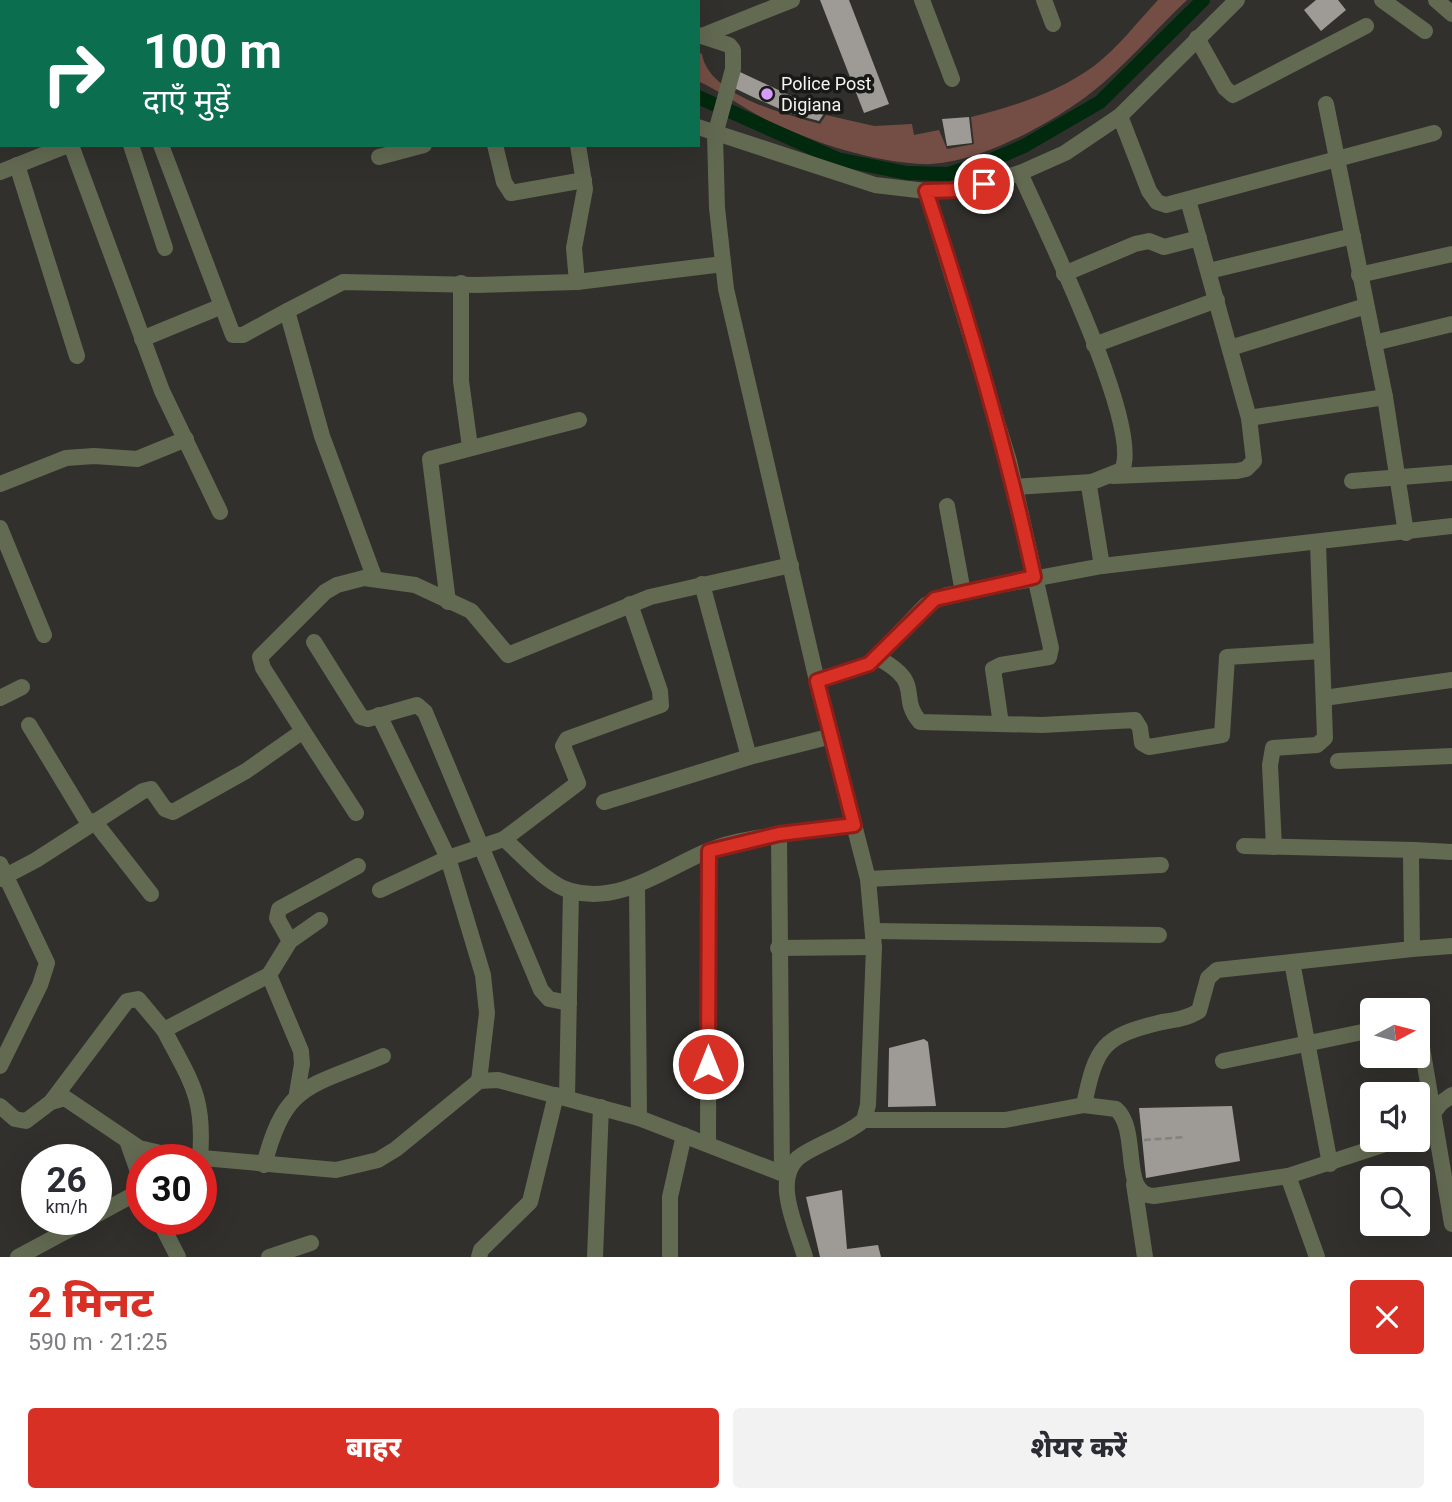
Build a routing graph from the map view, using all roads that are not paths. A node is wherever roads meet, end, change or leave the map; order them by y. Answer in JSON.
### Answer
{"nodes":[{"id":1,"x":792,"y":0,"type":"edge"},
{"id":2,"x":922,"y":0,"type":"edge"},
{"id":3,"x":1044,"y":0,"type":"edge"},
{"id":4,"x":1237,"y":0,"type":"edge"},
{"id":5,"x":1382,"y":0,"type":"edge"},
{"id":6,"x":1436,"y":0,"type":"edge"},
{"id":7,"x":1452,"y":14,"type":"edge"},
{"id":8,"x":1053,"y":24,"type":"dead end"},
{"id":9,"x":1366,"y":26,"type":"dead end"},
{"id":10,"x":1425,"y":32,"type":"dead end"},
{"id":11,"x":700,"y":35,"type":"edge"},
{"id":12,"x":1198,"y":38,"type":"junction"},
{"id":13,"x":953,"y":79,"type":"dead end"},
{"id":14,"x":1326,"y":104,"type":"dead end"},
{"id":15,"x":1120,"y":116,"type":"junction"},
{"id":16,"x":700,"y":128,"type":"edge"},
{"id":17,"x":1434,"y":133,"type":"dead end"},
{"id":18,"x":715,"y":135,"type":"junction"},
{"id":19,"x":65,"y":147,"type":"edge"},
{"id":20,"x":71,"y":147,"type":"edge"},
{"id":21,"x":132,"y":147,"type":"edge"},
{"id":22,"x":163,"y":147,"type":"edge"},
{"id":23,"x":416,"y":147,"type":"edge"},
{"id":24,"x":495,"y":147,"type":"edge"},
{"id":25,"x":578,"y":147,"type":"edge"},
{"id":26,"x":379,"y":157,"type":"dead end"},
{"id":27,"x":1339,"y":157,"type":"junction"},
{"id":28,"x":17,"y":165,"type":"junction"},
{"id":29,"x":0,"y":172,"type":"edge"},
{"id":30,"x":1020,"y":173,"type":"junction"},
{"id":31,"x":584,"y":180,"type":"junction"},
{"id":32,"x":926,"y":191,"type":"junction"},
{"id":33,"x":1188,"y":200,"type":"junction"},
{"id":34,"x":1353,"y":236,"type":"junction"},
{"id":35,"x":1199,"y":238,"type":"junction"},
{"id":36,"x":165,"y":248,"type":"dead end"},
{"id":37,"x":1452,"y":254,"type":"edge"},
{"id":38,"x":723,"y":264,"type":"junction"},
{"id":39,"x":1209,"y":271,"type":"junction"},
{"id":40,"x":1064,"y":274,"type":"junction"},
{"id":41,"x":1359,"y":275,"type":"junction"},
{"id":42,"x":577,"y":282,"type":"junction"},
{"id":43,"x":461,"y":283,"type":"junction"},
{"id":44,"x":1217,"y":300,"type":"junction"},
{"id":45,"x":222,"y":306,"type":"junction"},
{"id":46,"x":1366,"y":306,"type":"junction"},
{"id":47,"x":287,"y":311,"type":"junction"},
{"id":48,"x":1452,"y":324,"type":"edge"},
{"id":49,"x":142,"y":338,"type":"junction"},
{"id":50,"x":1374,"y":343,"type":"junction"},
{"id":51,"x":1094,"y":345,"type":"junction"},
{"id":52,"x":1230,"y":348,"type":"junction"},
{"id":53,"x":77,"y":356,"type":"dead end"},
{"id":54,"x":1385,"y":397,"type":"junction"},
{"id":55,"x":1249,"y":418,"type":"junction"},
{"id":56,"x":579,"y":420,"type":"dead end"},
{"id":57,"x":186,"y":439,"type":"junction"},
{"id":58,"x":470,"y":446,"type":"junction"},
{"id":59,"x":1452,"y":473,"type":"edge"},
{"id":60,"x":1113,"y":476,"type":"junction"},
{"id":61,"x":1400,"y":478,"type":"junction"},
{"id":62,"x":1092,"y":481,"type":"junction"},
{"id":63,"x":1352,"y":481,"type":"dead end"},
{"id":64,"x":0,"y":484,"type":"edge"},
{"id":65,"x":1014,"y":486,"type":"junction"},
{"id":66,"x":947,"y":506,"type":"dead end"},
{"id":67,"x":220,"y":512,"type":"dead end"},
{"id":68,"x":1452,"y":526,"type":"edge"},
{"id":69,"x":0,"y":528,"type":"edge"},
{"id":70,"x":1406,"y":533,"type":"junction"},
{"id":71,"x":1318,"y":544,"type":"junction"},
{"id":72,"x":791,"y":565,"type":"junction"},
{"id":73,"x":1102,"y":566,"type":"junction"},
{"id":74,"x":1034,"y":577,"type":"junction"},
{"id":75,"x":375,"y":579,"type":"junction"},
{"id":76,"x":702,"y":584,"type":"junction"},
{"id":77,"x":963,"y":592,"type":"junction"},
{"id":78,"x":448,"y":602,"type":"junction"},
{"id":79,"x":631,"y":604,"type":"junction"},
{"id":80,"x":44,"y":635,"type":"dead end"},
{"id":81,"x":314,"y":642,"type":"dead end"},
{"id":82,"x":1322,"y":651,"type":"junction"},
{"id":83,"x":878,"y":658,"type":"junction"},
{"id":84,"x":1452,"y":680,"type":"edge"},
{"id":85,"x":817,"y":681,"type":"junction"},
{"id":86,"x":22,"y":687,"type":"dead end"},
{"id":87,"x":0,"y":698,"type":"edge"},
{"id":88,"x":1324,"y":698,"type":"junction"},
{"id":89,"x":379,"y":715,"type":"junction"},
{"id":90,"x":1001,"y":724,"type":"junction"},
{"id":91,"x":29,"y":725,"type":"dead end"},
{"id":92,"x":303,"y":732,"type":"junction"},
{"id":93,"x":832,"y":736,"type":"junction"},
{"id":94,"x":1452,"y":756,"type":"edge"},
{"id":95,"x":749,"y":757,"type":"junction"},
{"id":96,"x":1338,"y":761,"type":"dead end"},
{"id":97,"x":604,"y":802,"type":"dead end"},
{"id":98,"x":356,"y":813,"type":"dead end"},
{"id":99,"x":92,"y":823,"type":"junction"},
{"id":100,"x":854,"y":825,"type":"junction"},
{"id":101,"x":779,"y":834,"type":"junction"},
{"id":102,"x":504,"y":839,"type":"junction"},
{"id":103,"x":482,"y":846,"type":"junction"},
{"id":104,"x":1244,"y":846,"type":"dead end"},
{"id":105,"x":1274,"y":847,"type":"junction"},
{"id":106,"x":1414,"y":850,"type":"junction"},
{"id":107,"x":709,"y":851,"type":"junction"},
{"id":108,"x":1452,"y":852,"type":"edge"},
{"id":109,"x":448,"y":858,"type":"junction"},
{"id":110,"x":1160,"y":865,"type":"dead end"},
{"id":111,"x":358,"y":866,"type":"dead end"},
{"id":112,"x":2,"y":873,"type":"edge"},
{"id":113,"x":867,"y":878,"type":"junction"},
{"id":114,"x":637,"y":884,"type":"junction"},
{"id":115,"x":380,"y":890,"type":"dead end"},
{"id":116,"x":570,"y":891,"type":"junction"},
{"id":117,"x":151,"y":894,"type":"dead end"},
{"id":118,"x":320,"y":920,"type":"dead end"},
{"id":119,"x":1158,"y":935,"type":"dead end"},
{"id":120,"x":874,"y":939,"type":"junction"},
{"id":121,"x":290,"y":940,"type":"junction"},
{"id":122,"x":1452,"y":946,"type":"edge"},
{"id":123,"x":778,"y":948,"type":"junction"},
{"id":124,"x":1412,"y":949,"type":"junction"},
{"id":125,"x":1292,"y":962,"type":"junction"},
{"id":126,"x":269,"y":975,"type":"junction"},
{"id":127,"x":569,"y":1003,"type":"junction"},
{"id":128,"x":164,"y":1030,"type":"junction"},
{"id":129,"x":1360,"y":1032,"type":"edge"},
{"id":130,"x":1308,"y":1043,"type":"junction"},
{"id":131,"x":383,"y":1056,"type":"dead end"},
{"id":132,"x":1223,"y":1061,"type":"dead end"},
{"id":133,"x":0,"y":1066,"type":"edge"},
{"id":134,"x":1426,"y":1068,"type":"edge"},
{"id":135,"x":479,"y":1081,"type":"junction"},
{"id":136,"x":297,"y":1093,"type":"junction"},
{"id":137,"x":1452,"y":1095,"type":"edge"},
{"id":138,"x":561,"y":1096,"type":"junction"},
{"id":139,"x":51,"y":1102,"type":"junction"},
{"id":140,"x":0,"y":1105,"type":"edge"},
{"id":141,"x":1084,"y":1105,"type":"junction"},
{"id":142,"x":601,"y":1107,"type":"junction"},
{"id":143,"x":1434,"y":1112,"type":"junction"},
{"id":144,"x":1430,"y":1117,"type":"edge"},
{"id":145,"x":639,"y":1118,"type":"junction"},
{"id":146,"x":864,"y":1120,"type":"junction"},
{"id":147,"x":684,"y":1135,"type":"junction"},
{"id":148,"x":128,"y":1143,"type":"joint"},
{"id":149,"x":131,"y":1144,"type":"edge"},
{"id":150,"x":201,"y":1144,"type":"edge"},
{"id":151,"x":708,"y":1144,"type":"junction"},
{"id":152,"x":1364,"y":1152,"type":"edge"},
{"id":153,"x":217,"y":1160,"type":"edge"},
{"id":154,"x":1330,"y":1164,"type":"junction"},
{"id":155,"x":264,"y":1165,"type":"junction"},
{"id":156,"x":784,"y":1174,"type":"junction"},
{"id":157,"x":1288,"y":1176,"type":"junction"},
{"id":158,"x":1133,"y":1178,"type":"junction"},
{"id":159,"x":1452,"y":1224,"type":"edge"},
{"id":160,"x":59,"y":1235,"type":"edge"},
{"id":161,"x":166,"y":1235,"type":"edge"},
{"id":162,"x":311,"y":1243,"type":"dead end"},
{"id":163,"x":18,"y":1257,"type":"edge"},
{"id":164,"x":177,"y":1257,"type":"edge"},
{"id":165,"x":270,"y":1257,"type":"edge"},
{"id":166,"x":479,"y":1257,"type":"edge"},
{"id":167,"x":595,"y":1257,"type":"edge"},
{"id":168,"x":670,"y":1257,"type":"edge"},
{"id":169,"x":805,"y":1257,"type":"edge"},
{"id":170,"x":1145,"y":1257,"type":"edge"},
{"id":171,"x":1317,"y":1257,"type":"edge"}],
"edges":[{"from":1,"to":11,"type":"street"},
{"from":2,"to":13,"type":"street"},
{"from":3,"to":8,"type":"street"},
{"from":4,"to":12,"type":"street"},
{"from":5,"to":10,"type":"street"},
{"from":6,"to":7,"type":"street"},
{"from":9,"to":12,"type":"street"},
{"from":11,"to":18,"type":"street"},
{"from":12,"to":15,"type":"street"},
{"from":14,"to":27,"type":"street"},
{"from":15,"to":30,"type":"street"},
{"from":15,"to":33,"type":"street"},
{"from":16,"to":18,"type":"street"},
{"from":17,"to":27,"type":"street"},
{"from":18,"to":32,"type":"street"},
{"from":18,"to":38,"type":"street"},
{"from":19,"to":28,"type":"street"},
{"from":20,"to":49,"type":"street"},
{"from":21,"to":36,"type":"street"},
{"from":22,"to":45,"type":"street"},
{"from":23,"to":26,"type":"street"},
{"from":24,"to":31,"type":"street"},
{"from":25,"to":31,"type":"street"},
{"from":27,"to":33,"type":"street"},
{"from":27,"to":34,"type":"street"},
{"from":28,"to":29,"type":"street"},
{"from":28,"to":53,"type":"street"},
{"from":30,"to":32,"type":"street"},
{"from":30,"to":40,"type":"street"},
{"from":31,"to":42,"type":"street"},
{"from":32,"to":65,"type":"street"},
{"from":33,"to":35,"type":"street"},
{"from":34,"to":39,"type":"street"},
{"from":34,"to":41,"type":"street"},
{"from":35,"to":39,"type":"street"},
{"from":35,"to":40,"type":"street"},
{"from":37,"to":41,"type":"street"},
{"from":38,"to":42,"type":"street"},
{"from":38,"to":72,"type":"street"},
{"from":39,"to":44,"type":"street"},
{"from":40,"to":51,"type":"street"},
{"from":41,"to":46,"type":"street"},
{"from":42,"to":43,"type":"street"},
{"from":43,"to":47,"type":"street"},
{"from":43,"to":58,"type":"street"},
{"from":44,"to":51,"type":"street"},
{"from":44,"to":52,"type":"street"},
{"from":45,"to":47,"type":"street"},
{"from":45,"to":49,"type":"street"},
{"from":46,"to":50,"type":"street"},
{"from":46,"to":52,"type":"street"},
{"from":47,"to":75,"type":"street"},
{"from":48,"to":50,"type":"street"},
{"from":49,"to":57,"type":"street"},
{"from":50,"to":54,"type":"street"},
{"from":51,"to":60,"type":"street"},
{"from":52,"to":55,"type":"street"},
{"from":54,"to":55,"type":"street"},
{"from":54,"to":61,"type":"street"},
{"from":55,"to":60,"type":"street"},
{"from":56,"to":58,"type":"street"},
{"from":57,"to":64,"type":"street"},
{"from":57,"to":67,"type":"street"},
{"from":58,"to":78,"type":"street"},
{"from":59,"to":61,"type":"street"},
{"from":60,"to":62,"type":"street"},
{"from":61,"to":63,"type":"street"},
{"from":61,"to":70,"type":"street"},
{"from":62,"to":65,"type":"street"},
{"from":62,"to":73,"type":"street"},
{"from":65,"to":74,"type":"street"},
{"from":66,"to":77,"type":"street"},
{"from":68,"to":70,"type":"street"},
{"from":69,"to":80,"type":"street"},
{"from":70,"to":71,"type":"street"},
{"from":71,"to":73,"type":"street"},
{"from":71,"to":82,"type":"street"},
{"from":72,"to":76,"type":"street"},
{"from":72,"to":85,"type":"street"},
{"from":73,"to":74,"type":"street"},
{"from":74,"to":77,"type":"street"},
{"from":74,"to":90,"type":"street"},
{"from":75,"to":78,"type":"street"},
{"from":75,"to":92,"type":"street"},
{"from":76,"to":79,"type":"street"},
{"from":76,"to":95,"type":"street"},
{"from":77,"to":83,"type":"street"},
{"from":78,"to":79,"type":"street"},
{"from":79,"to":102,"type":"street"},
{"from":81,"to":89,"type":"street"},
{"from":82,"to":88,"type":"street"},
{"from":82,"to":90,"type":"street"},
{"from":83,"to":85,"type":"street"},
{"from":83,"to":90,"type":"street"},
{"from":84,"to":88,"type":"street"},
{"from":85,"to":93,"type":"street"},
{"from":86,"to":87,"type":"street"},
{"from":88,"to":105,"type":"street"},
{"from":89,"to":103,"type":"street"},
{"from":89,"to":109,"type":"street"},
{"from":91,"to":99,"type":"street"},
{"from":92,"to":98,"type":"street"},
{"from":92,"to":99,"type":"street"},
{"from":93,"to":95,"type":"street"},
{"from":93,"to":100,"type":"street"},
{"from":94,"to":96,"type":"street"},
{"from":95,"to":97,"type":"street"},
{"from":99,"to":112,"type":"street"},
{"from":99,"to":117,"type":"street"},
{"from":100,"to":101,"type":"street"},
{"from":100,"to":113,"type":"street"},
{"from":101,"to":107,"type":"street"},
{"from":101,"to":123,"type":"street"},
{"from":102,"to":103,"type":"street"},
{"from":102,"to":116,"type":"street"},
{"from":103,"to":109,"type":"street"},
{"from":103,"to":127,"type":"street"},
{"from":104,"to":105,"type":"street"},
{"from":105,"to":106,"type":"street"},
{"from":106,"to":108,"type":"street"},
{"from":106,"to":124,"type":"street"},
{"from":107,"to":114,"type":"street"},
{"from":107,"to":151,"type":"street"},
{"from":109,"to":115,"type":"street"},
{"from":109,"to":135,"type":"street"},
{"from":110,"to":113,"type":"street"},
{"from":111,"to":121,"type":"street"},
{"from":112,"to":133,"type":"street"},
{"from":113,"to":120,"type":"street"},
{"from":114,"to":116,"type":"street"},
{"from":114,"to":145,"type":"street"},
{"from":116,"to":127,"type":"street"},
{"from":118,"to":121,"type":"street"},
{"from":119,"to":120,"type":"street"},
{"from":120,"to":123,"type":"street"},
{"from":120,"to":146,"type":"street"},
{"from":121,"to":126,"type":"street"},
{"from":122,"to":124,"type":"street"},
{"from":123,"to":156,"type":"street"},
{"from":124,"to":125,"type":"street"},
{"from":125,"to":130,"type":"street"},
{"from":125,"to":141,"type":"street"},
{"from":126,"to":128,"type":"street"},
{"from":126,"to":136,"type":"street"},
{"from":127,"to":138,"type":"street"},
{"from":128,"to":139,"type":"street"},
{"from":128,"to":150,"type":"street"},
{"from":129,"to":130,"type":"street"},
{"from":130,"to":132,"type":"street"},
{"from":130,"to":154,"type":"street"},
{"from":131,"to":136,"type":"street"},
{"from":134,"to":143,"type":"street"},
{"from":135,"to":138,"type":"street"},
{"from":135,"to":155,"type":"street"},
{"from":136,"to":155,"type":"street"},
{"from":137,"to":143,"type":"street"},
{"from":138,"to":142,"type":"street"},
{"from":138,"to":166,"type":"street"},
{"from":139,"to":140,"type":"street"},
{"from":139,"to":148,"type":"street"},
{"from":141,"to":146,"type":"street"},
{"from":141,"to":158,"type":"street"},
{"from":142,"to":145,"type":"street"},
{"from":142,"to":167,"type":"street"},
{"from":143,"to":144,"type":"street"},
{"from":143,"to":159,"type":"street"},
{"from":145,"to":147,"type":"street"},
{"from":146,"to":156,"type":"street"},
{"from":147,"to":151,"type":"street"},
{"from":147,"to":168,"type":"street"},
{"from":148,"to":149,"type":"street"},
{"from":151,"to":156,"type":"street"},
{"from":152,"to":154,"type":"street"},
{"from":153,"to":155,"type":"street"},
{"from":154,"to":157,"type":"street"},
{"from":156,"to":169,"type":"street"},
{"from":157,"to":158,"type":"street"},
{"from":157,"to":171,"type":"street"},
{"from":158,"to":170,"type":"street"},
{"from":160,"to":163,"type":"street"},
{"from":161,"to":164,"type":"street"},
{"from":162,"to":165,"type":"street"}]}
